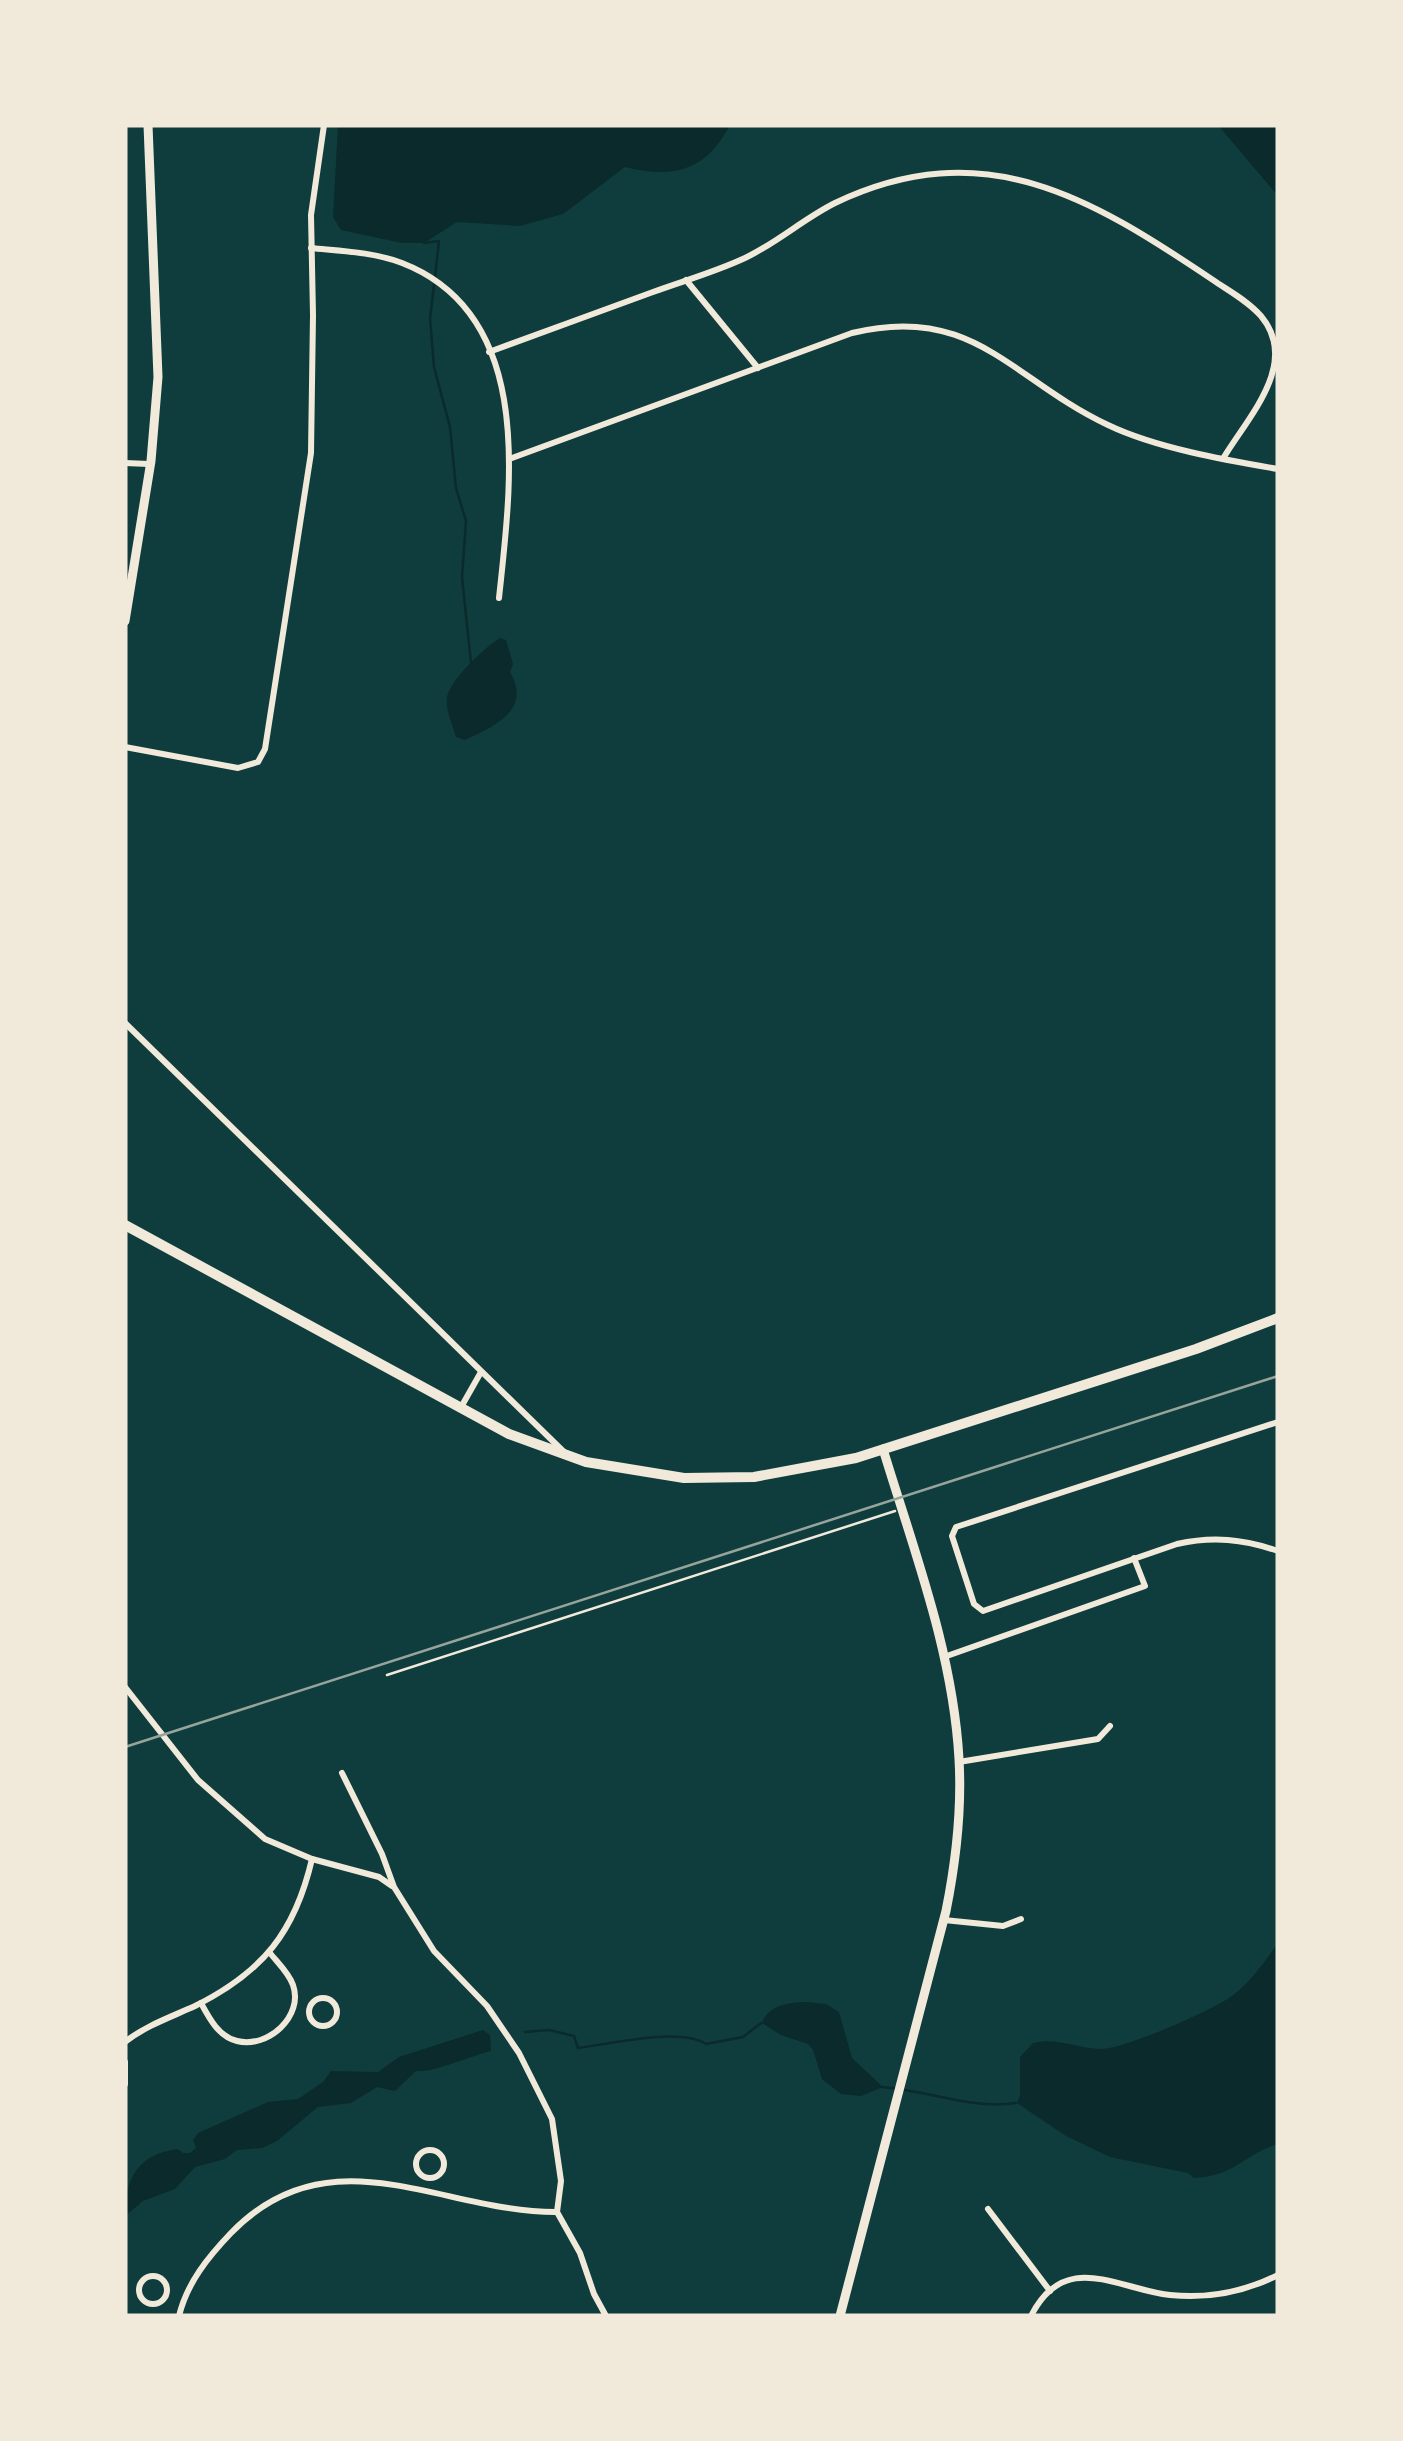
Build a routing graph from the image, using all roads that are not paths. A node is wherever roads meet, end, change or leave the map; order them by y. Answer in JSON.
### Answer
{"nodes":[{"id":1,"x":148,"y":125,"type":"edge"},
{"id":2,"x":324,"y":125,"type":"edge"},
{"id":3,"x":310,"y":248,"type":"junction"},
{"id":4,"x":686,"y":280,"type":"junction"},
{"id":5,"x":489,"y":352,"type":"junction"},
{"id":6,"x":758,"y":368,"type":"junction"},
{"id":7,"x":1224,"y":457,"type":"junction"},
{"id":8,"x":512,"y":458,"type":"junction"},
{"id":9,"x":125,"y":463,"type":"edge"},
{"id":10,"x":149,"y":464,"type":"junction"},
{"id":11,"x":1278,"y":470,"type":"edge"},
{"id":12,"x":500,"y":598,"type":"dead end"},
{"id":13,"x":125,"y":621,"type":"edge"},
{"id":14,"x":125,"y":747,"type":"edge"},
{"id":15,"x":125,"y":1023,"type":"edge"},
{"id":16,"x":125,"y":1226,"type":"edge"},
{"id":17,"x":1278,"y":1318,"type":"edge"},
{"id":18,"x":482,"y":1372,"type":"junction"},
{"id":19,"x":460,"y":1408,"type":"junction"},
{"id":20,"x":1278,"y":1422,"type":"edge"},
{"id":21,"x":883,"y":1449,"type":"junction"},
{"id":22,"x":568,"y":1456,"type":"junction"},
{"id":23,"x":1278,"y":1551,"type":"edge"},
{"id":24,"x":1134,"y":1558,"type":"junction"},
{"id":25,"x":944,"y":1657,"type":"junction"},
{"id":26,"x":125,"y":1687,"type":"edge"},
{"id":27,"x":1110,"y":1726,"type":"dead end"},
{"id":28,"x":960,"y":1762,"type":"junction"},
{"id":29,"x":342,"y":1774,"type":"dead end"},
{"id":30,"x":312,"y":1859,"type":"junction"},
{"id":31,"x":394,"y":1887,"type":"junction"},
{"id":32,"x":1021,"y":1919,"type":"dead end"},
{"id":33,"x":944,"y":1920,"type":"junction"},
{"id":34,"x":270,"y":1953,"type":"junction"},
{"id":35,"x":201,"y":2003,"type":"junction"},
{"id":36,"x":294,"y":2005,"type":"junction"},
{"id":37,"x":310,"y":2008,"type":"junction"},
{"id":38,"x":125,"y":2042,"type":"edge"},
{"id":39,"x":125,"y":2062,"type":"edge"},
{"id":40,"x":125,"y":2084,"type":"edge"},
{"id":41,"x":426,"y":2177,"type":"junction"},
{"id":42,"x":424,"y":2188,"type":"junction"},
{"id":43,"x":988,"y":2209,"type":"dead end"},
{"id":44,"x":558,"y":2212,"type":"junction"},
{"id":45,"x":1278,"y":2275,"type":"edge"},
{"id":46,"x":1050,"y":2290,"type":"junction"},
{"id":47,"x":167,"y":2295,"type":"junction"},
{"id":48,"x":183,"y":2300,"type":"junction"},
{"id":49,"x":179,"y":2316,"type":"edge"},
{"id":50,"x":606,"y":2316,"type":"edge"},
{"id":51,"x":840,"y":2316,"type":"edge"},
{"id":52,"x":1031,"y":2316,"type":"edge"}],
"edges":[{"from":1,"to":10,"type":"main road"},
{"from":2,"to":3,"type":"street"},
{"from":3,"to":5,"type":"street"},
{"from":3,"to":14,"type":"street"},
{"from":4,"to":5,"type":"street"},
{"from":4,"to":6,"type":"street"},
{"from":4,"to":7,"type":"street"},
{"from":5,"to":8,"type":"street"},
{"from":6,"to":7,"type":"street"},
{"from":6,"to":8,"type":"street"},
{"from":7,"to":11,"type":"street"},
{"from":8,"to":12,"type":"street"},
{"from":9,"to":10,"type":"street"},
{"from":10,"to":13,"type":"main road"},
{"from":15,"to":18,"type":"street"},
{"from":16,"to":19,"type":"main road"},
{"from":17,"to":21,"type":"main road"},
{"from":18,"to":19,"type":"street"},
{"from":18,"to":22,"type":"street"},
{"from":19,"to":22,"type":"main road"},
{"from":20,"to":24,"type":"street"},
{"from":21,"to":22,"type":"main road"},
{"from":21,"to":25,"type":"main road"},
{"from":23,"to":24,"type":"street"},
{"from":24,"to":25,"type":"street"},
{"from":25,"to":28,"type":"main road"},
{"from":26,"to":30,"type":"street"},
{"from":27,"to":28,"type":"street"},
{"from":28,"to":33,"type":"main road"},
{"from":29,"to":31,"type":"street"},
{"from":30,"to":31,"type":"street"},
{"from":30,"to":34,"type":"street"},
{"from":31,"to":44,"type":"street"},
{"from":32,"to":33,"type":"street"},
{"from":33,"to":51,"type":"main road"},
{"from":34,"to":35,"type":"street"},
{"from":34,"to":36,"type":"street"},
{"from":35,"to":36,"type":"street"},
{"from":35,"to":38,"type":"street"},
{"from":36,"to":37,"type":"street"},
{"from":37,"to":37,"type":"street"},
{"from":39,"to":40,"type":"street"},
{"from":41,"to":41,"type":"street"},
{"from":41,"to":42,"type":"street"},
{"from":42,"to":44,"type":"street"},
{"from":42,"to":48,"type":"street"},
{"from":43,"to":46,"type":"street"},
{"from":44,"to":50,"type":"street"},
{"from":45,"to":46,"type":"street"},
{"from":46,"to":52,"type":"street"},
{"from":47,"to":47,"type":"street"},
{"from":47,"to":48,"type":"street"},
{"from":48,"to":49,"type":"street"}]}
